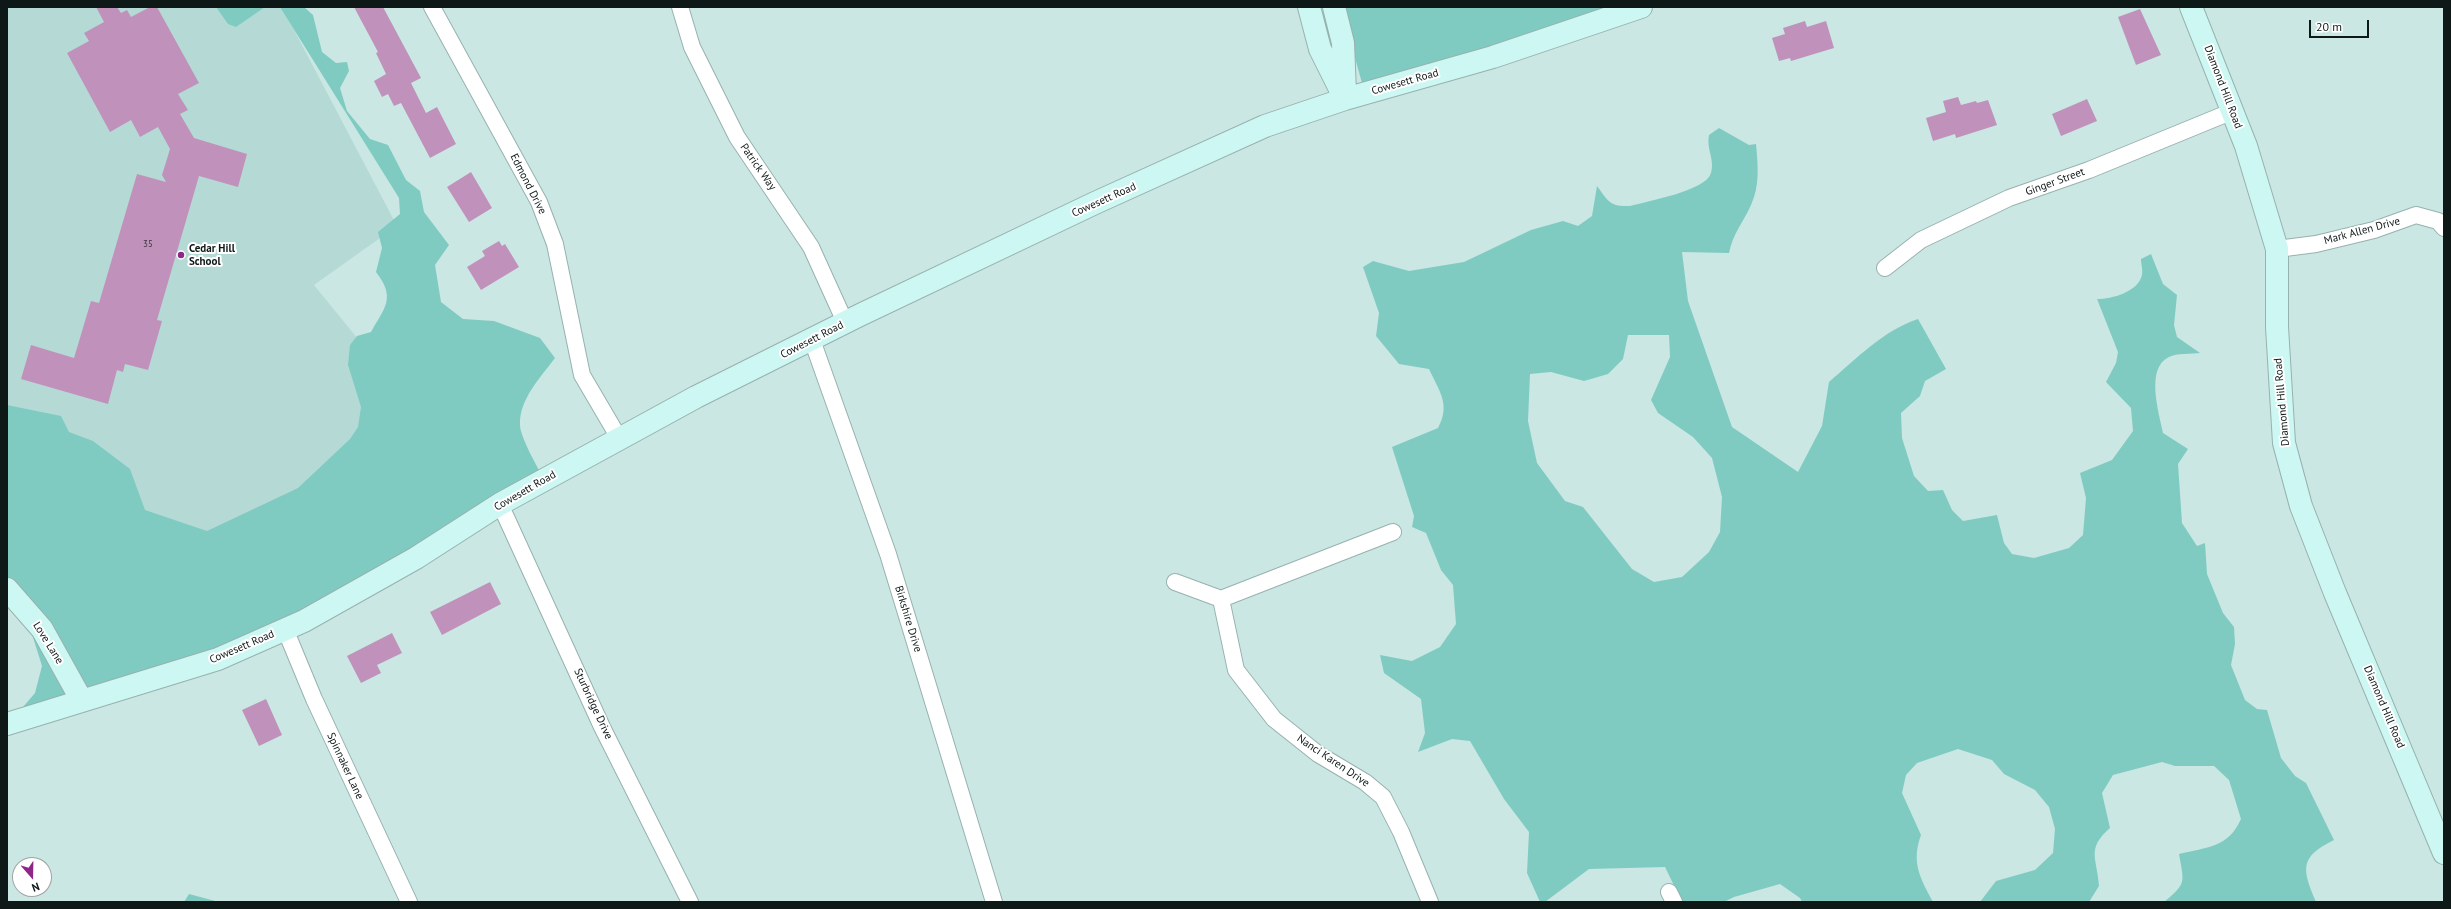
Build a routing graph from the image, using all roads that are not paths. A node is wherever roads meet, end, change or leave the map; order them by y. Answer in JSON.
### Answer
{"nodes":[{"id":1,"x":432,"y":7,"type":"edge"},
{"id":2,"x":680,"y":7,"type":"edge"},
{"id":3,"x":1308,"y":7,"type":"edge"},
{"id":4,"x":1334,"y":7,"type":"edge"},
{"id":5,"x":1641,"y":7,"type":"edge"},
{"id":6,"x":2191,"y":7,"type":"edge"},
{"id":7,"x":1345,"y":100,"type":"junction"},
{"id":8,"x":2233,"y":111,"type":"junction"},
{"id":9,"x":2444,"y":228,"type":"edge"},
{"id":10,"x":2277,"y":249,"type":"junction"},
{"id":11,"x":1885,"y":268,"type":"dead end"},
{"id":12,"x":846,"y":322,"type":"junction"},
{"id":13,"x":812,"y":340,"type":"junction"},
{"id":14,"x":619,"y":438,"type":"junction"},
{"id":15,"x":500,"y":504,"type":"junction"},
{"id":16,"x":1393,"y":532,"type":"dead end"},
{"id":17,"x":1175,"y":582,"type":"dead end"},
{"id":18,"x":7,"y":589,"type":"edge"},
{"id":19,"x":1220,"y":599,"type":"junction"},
{"id":20,"x":284,"y":629,"type":"junction"},
{"id":21,"x":82,"y":701,"type":"junction"},
{"id":22,"x":7,"y":724,"type":"edge"},
{"id":23,"x":2444,"y":853,"type":"edge"},
{"id":24,"x":409,"y":902,"type":"edge"},
{"id":25,"x":690,"y":902,"type":"edge"},
{"id":26,"x":994,"y":902,"type":"edge"},
{"id":27,"x":1430,"y":902,"type":"edge"}],
"edges":[{"from":1,"to":14,"type":"street","name":"Edmond Drive"},
{"from":2,"to":12,"type":"street","name":"Patrick Way"},
{"from":3,"to":7,"type":"main road"},
{"from":4,"to":7,"type":"main road"},
{"from":5,"to":7,"type":"main road","name":"Cowesett Road"},
{"from":6,"to":8,"type":"main road","name":"Diamond Hill Road"},
{"from":7,"to":12,"type":"main road","name":"Cowesett Road"},
{"from":8,"to":10,"type":"main road","name":"Diamond Hill Road"},
{"from":8,"to":11,"type":"street","name":"Ginger Street"},
{"from":9,"to":10,"type":"street","name":"Mark Allen Drive"},
{"from":10,"to":23,"type":"main road","name":"Diamond Hill Road"},
{"from":12,"to":13,"type":"main road","name":"Cowesett Road"},
{"from":13,"to":14,"type":"main road","name":"Cowesett Road"},
{"from":13,"to":26,"type":"street","name":"Birkshire Drive"},
{"from":14,"to":15,"type":"main road","name":"Cowesett Road"},
{"from":15,"to":20,"type":"main road","name":"Cowesett Road"},
{"from":15,"to":25,"type":"street","name":"Sturbridge Drive"},
{"from":16,"to":19,"type":"street"},
{"from":17,"to":19,"type":"street"},
{"from":18,"to":21,"type":"main road","name":"Love Lane"},
{"from":19,"to":27,"type":"street","name":"Nanci Karen Drive"},
{"from":20,"to":21,"type":"main road","name":"Cowesett Road"},
{"from":20,"to":24,"type":"street","name":"Spinnaker Lane"},
{"from":21,"to":22,"type":"main road","name":"Cowesett Road"}]}
